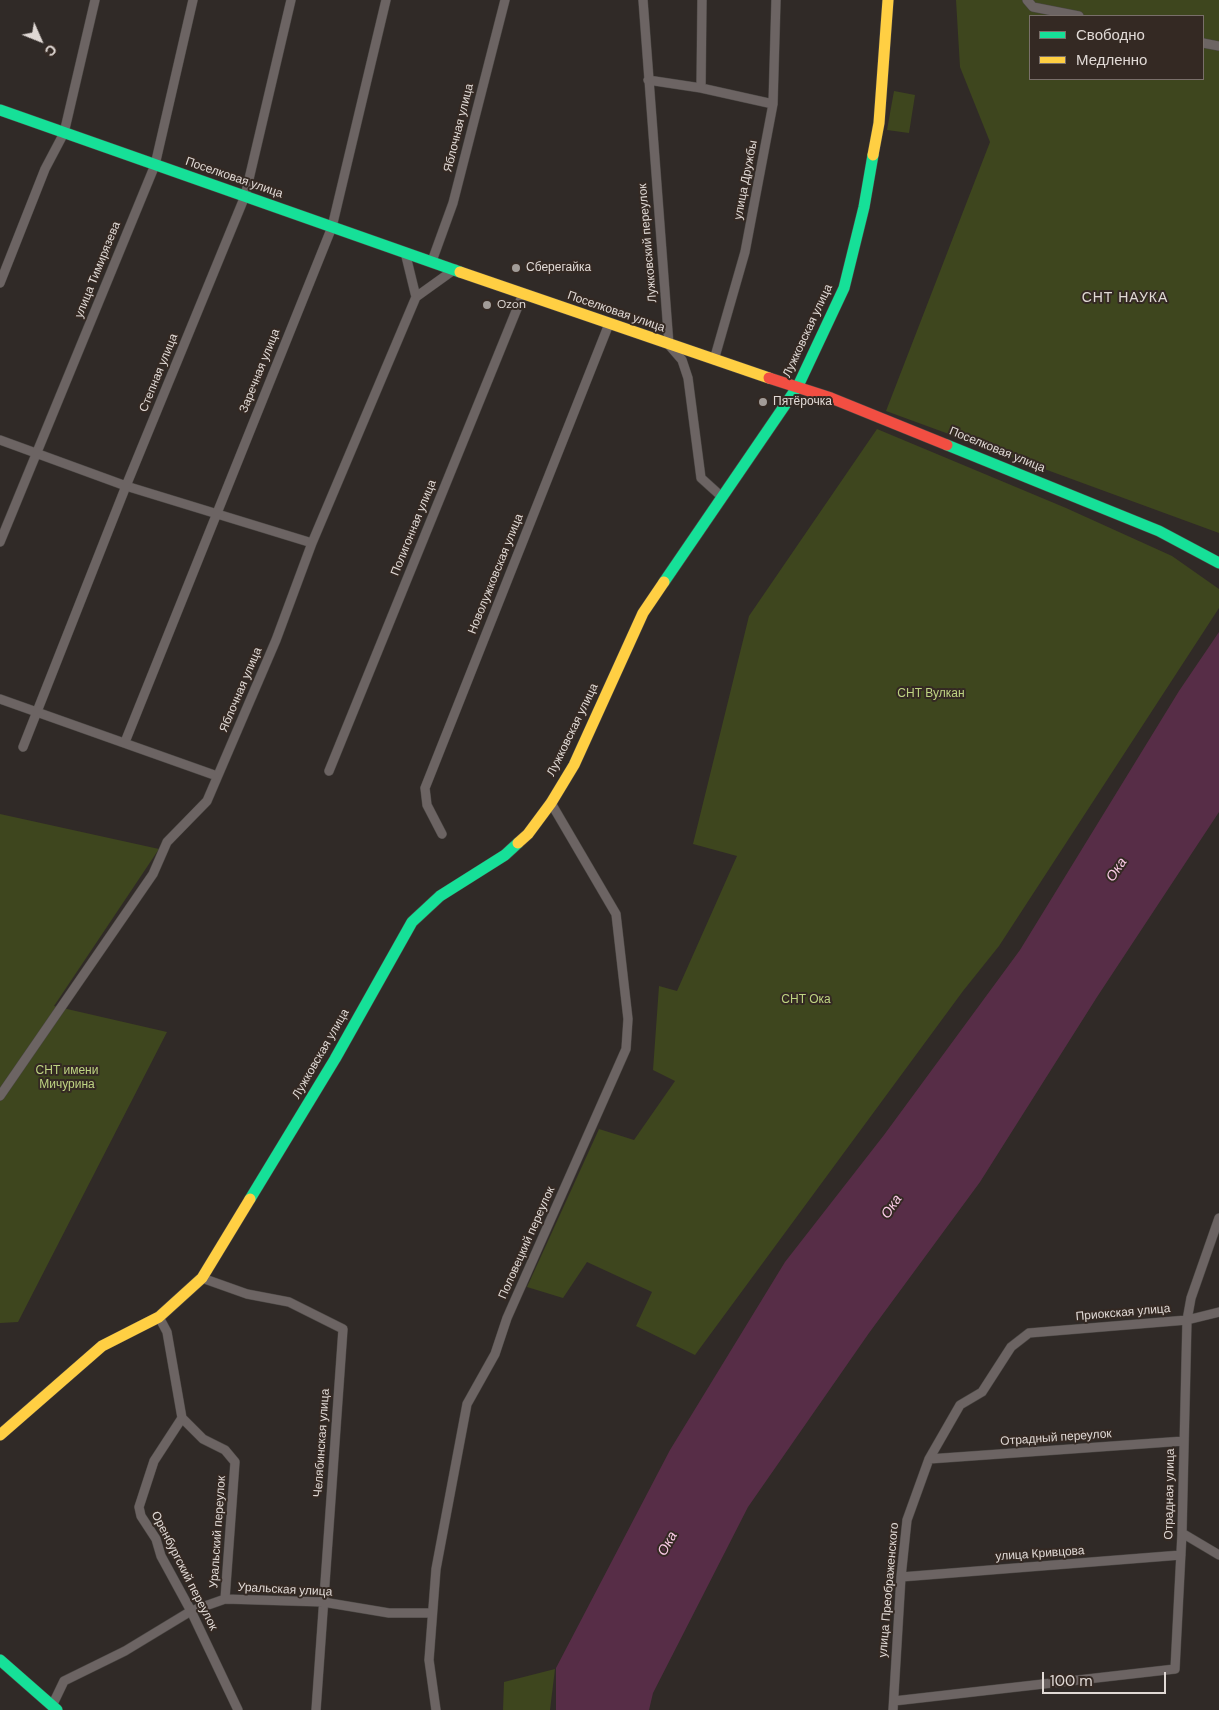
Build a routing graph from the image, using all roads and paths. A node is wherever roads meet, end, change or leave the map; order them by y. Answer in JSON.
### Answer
{"nodes":[{"id":1,"x":95,"y":0,"type":"edge"},
{"id":2,"x":193,"y":0,"type":"edge"},
{"id":3,"x":291,"y":0,"type":"edge"},
{"id":4,"x":386,"y":0,"type":"edge"},
{"id":5,"x":505,"y":0,"type":"edge"},
{"id":6,"x":643,"y":0,"type":"edge"},
{"id":7,"x":702,"y":0,"type":"edge"},
{"id":8,"x":776,"y":0,"type":"edge"},
{"id":9,"x":888,"y":0,"type":"edge"},
{"id":10,"x":1027,"y":0,"type":"edge"},
{"id":11,"x":1074,"y":15,"type":"edge"},
{"id":12,"x":1204,"y":43,"type":"edge"},
{"id":13,"x":1219,"y":46,"type":"edge"},
{"id":14,"x":648,"y":80,"type":"junction"},
{"id":15,"x":701,"y":88,"type":"junction"},
{"id":16,"x":772,"y":104,"type":"junction"},
{"id":17,"x":0,"y":110,"type":"edge"},
{"id":18,"x":64,"y":133,"type":"junction"},
{"id":19,"x":155,"y":165,"type":"junction"},
{"id":20,"x":245,"y":196,"type":"junction"},
{"id":21,"x":332,"y":227,"type":"junction"},
{"id":22,"x":405,"y":252,"type":"junction"},
{"id":23,"x":432,"y":261,"type":"junction"},
{"id":24,"x":455,"y":270,"type":"junction"},
{"id":25,"x":0,"y":283,"type":"edge"},
{"id":26,"x":523,"y":294,"type":"junction"},
{"id":27,"x":416,"y":297,"type":"junction"},
{"id":28,"x":609,"y":324,"type":"junction"},
{"id":29,"x":669,"y":345,"type":"junction"},
{"id":30,"x":714,"y":360,"type":"junction"},
{"id":31,"x":798,"y":386,"type":"junction"},
{"id":32,"x":0,"y":440,"type":"edge"},
{"id":33,"x":37,"y":453,"type":"junction"},
{"id":34,"x":126,"y":486,"type":"junction"},
{"id":35,"x":722,"y":497,"type":"junction"},
{"id":36,"x":216,"y":514,"type":"junction"},
{"id":37,"x":0,"y":542,"type":"edge"},
{"id":38,"x":312,"y":543,"type":"junction"},
{"id":39,"x":1217,"y":562,"type":"edge"},
{"id":40,"x":0,"y":699,"type":"edge"},
{"id":41,"x":36,"y":712,"type":"junction"},
{"id":42,"x":125,"y":742,"type":"junction"},
{"id":43,"x":23,"y":747,"type":"dead end"},
{"id":44,"x":329,"y":771,"type":"dead end"},
{"id":45,"x":217,"y":776,"type":"junction"},
{"id":46,"x":551,"y":803,"type":"junction"},
{"id":47,"x":442,"y":834,"type":"dead end"},
{"id":48,"x":0,"y":1096,"type":"edge"},
{"id":49,"x":1219,"y":1218,"type":"edge"},
{"id":50,"x":202,"y":1278,"type":"junction"},
{"id":51,"x":1219,"y":1312,"type":"edge"},
{"id":52,"x":159,"y":1317,"type":"junction"},
{"id":53,"x":1187,"y":1320,"type":"junction"},
{"id":54,"x":1029,"y":1333,"type":"joint"},
{"id":55,"x":182,"y":1418,"type":"junction"},
{"id":56,"x":0,"y":1435,"type":"edge"},
{"id":57,"x":1184,"y":1441,"type":"junction"},
{"id":58,"x":929,"y":1460,"type":"junction"},
{"id":59,"x":1182,"y":1533,"type":"junction"},
{"id":60,"x":1181,"y":1555,"type":"junction"},
{"id":61,"x":1219,"y":1555,"type":"edge"},
{"id":62,"x":901,"y":1577,"type":"junction"},
{"id":63,"x":225,"y":1599,"type":"junction"},
{"id":64,"x":323,"y":1602,"type":"junction"},
{"id":65,"x":192,"y":1612,"type":"junction"},
{"id":66,"x":432,"y":1613,"type":"junction"},
{"id":67,"x":0,"y":1660,"type":"edge"},
{"id":68,"x":893,"y":1705,"type":"edge"},
{"id":69,"x":55,"y":1708,"type":"edge"},
{"id":70,"x":238,"y":1710,"type":"edge"},
{"id":71,"x":316,"y":1710,"type":"edge"},
{"id":72,"x":436,"y":1710,"type":"edge"}],
"edges":[{"from":1,"to":18,"type":"street"},
{"from":2,"to":19,"type":"street","name":"улица Тимирязева"},
{"from":3,"to":20,"type":"street","name":"Степная улица"},
{"from":4,"to":21,"type":"street","name":"Заречная улица"},
{"from":5,"to":23,"type":"street","name":"Яблочная улица"},
{"from":6,"to":14,"type":"street","name":"Лужковский переулок"},
{"from":7,"to":15,"type":"street"},
{"from":8,"to":16,"type":"street","name":"улица Дружбы"},
{"from":9,"to":31,"type":"main road","name":"Лужковская улица"},
{"from":10,"to":11,"type":"street"},
{"from":12,"to":13,"type":"street"},
{"from":14,"to":15,"type":"street"},
{"from":14,"to":29,"type":"street","name":"Лужковский переулок"},
{"from":15,"to":16,"type":"street"},
{"from":16,"to":30,"type":"street","name":"улица Дружбы"},
{"from":17,"to":18,"type":"main road","name":"Поселковая улица"},
{"from":18,"to":19,"type":"main road","name":"Поселковая улица"},
{"from":18,"to":25,"type":"street"},
{"from":19,"to":20,"type":"main road","name":"Поселковая улица"},
{"from":19,"to":33,"type":"street","name":"улица Тимирязева"},
{"from":20,"to":21,"type":"main road","name":"Поселковая улица"},
{"from":20,"to":34,"type":"street","name":"Степная улица"},
{"from":21,"to":22,"type":"main road","name":"Поселковая улица"},
{"from":21,"to":36,"type":"street","name":"Заречная улица"},
{"from":22,"to":23,"type":"main road","name":"Поселковая улица"},
{"from":22,"to":27,"type":"street"},
{"from":23,"to":24,"type":"main road","name":"Поселковая улица"},
{"from":24,"to":26,"type":"main road","name":"Поселковая улица"},
{"from":24,"to":27,"type":"street"},
{"from":26,"to":28,"type":"main road","name":"Поселковая улица"},
{"from":26,"to":44,"type":"street","name":"Полигонная улица"},
{"from":27,"to":38,"type":"street","name":"Яблочная улица"},
{"from":28,"to":29,"type":"main road","name":"Поселковая улица"},
{"from":28,"to":47,"type":"street","name":"Новолужковская улица"},
{"from":29,"to":30,"type":"main road","name":"Поселковая улица"},
{"from":29,"to":35,"type":"street"},
{"from":30,"to":31,"type":"main road","name":"Поселковая улица"},
{"from":31,"to":35,"type":"main road","name":"Лужковская улица"},
{"from":31,"to":39,"type":"main road","name":"Поселковая улица"},
{"from":32,"to":33,"type":"street"},
{"from":33,"to":34,"type":"street"},
{"from":33,"to":37,"type":"street","name":"улица Тимирязева"},
{"from":34,"to":36,"type":"street"},
{"from":34,"to":41,"type":"street","name":"Степная улица"},
{"from":35,"to":46,"type":"main road","name":"Лужковская улица"},
{"from":36,"to":38,"type":"street"},
{"from":36,"to":42,"type":"street","name":"Заречная улица"},
{"from":38,"to":45,"type":"street","name":"Яблочная улица"},
{"from":40,"to":41,"type":"street"},
{"from":41,"to":42,"type":"street"},
{"from":41,"to":43,"type":"street","name":"Степная улица"},
{"from":42,"to":45,"type":"street"},
{"from":45,"to":48,"type":"street","name":"Яблочная улица"},
{"from":46,"to":50,"type":"main road","name":"Лужковская улица"},
{"from":46,"to":66,"type":"street","name":"Половецкий переулок"},
{"from":49,"to":53,"type":"street","name":"Отрадная улица"},
{"from":50,"to":52,"type":"main road","name":"Лужковская улица"},
{"from":50,"to":64,"type":"street","name":"Челябинская улица"},
{"from":51,"to":53,"type":"street","name":"Приокская улица"},
{"from":52,"to":55,"type":"street"},
{"from":52,"to":56,"type":"main road","name":"Лужковская улица"},
{"from":53,"to":54,"type":"street","name":"Приокская улица"},
{"from":53,"to":57,"type":"street","name":"Отрадная улица"},
{"from":54,"to":58,"type":"street","name":"улица Преображенского"},
{"from":55,"to":63,"type":"street","name":"Уральский переулок"},
{"from":55,"to":65,"type":"street","name":"Оренбургский переулок"},
{"from":57,"to":58,"type":"street","name":"Отрадный переулок"},
{"from":57,"to":59,"type":"street","name":"Отрадная улица"},
{"from":58,"to":62,"type":"street","name":"улица Преображенского"},
{"from":59,"to":60,"type":"street","name":"Отрадная улица"},
{"from":59,"to":61,"type":"street"},
{"from":60,"to":62,"type":"street","name":"улица Кривцова"},
{"from":60,"to":68,"type":"street","name":"Отрадная улица"},
{"from":62,"to":68,"type":"street","name":"улица Преображенского"},
{"from":63,"to":64,"type":"street","name":"Уральская улица"},
{"from":63,"to":65,"type":"street","name":"Уральская улица"},
{"from":64,"to":66,"type":"street","name":"Уральская улица"},
{"from":64,"to":71,"type":"street","name":"Челябинская улица"},
{"from":65,"to":69,"type":"street","name":"Уральская улица"},
{"from":65,"to":70,"type":"street","name":"Оренбургский переулок"},
{"from":66,"to":72,"type":"street","name":"Половецкий переулок"},
{"from":67,"to":69,"type":"main road"}]}
